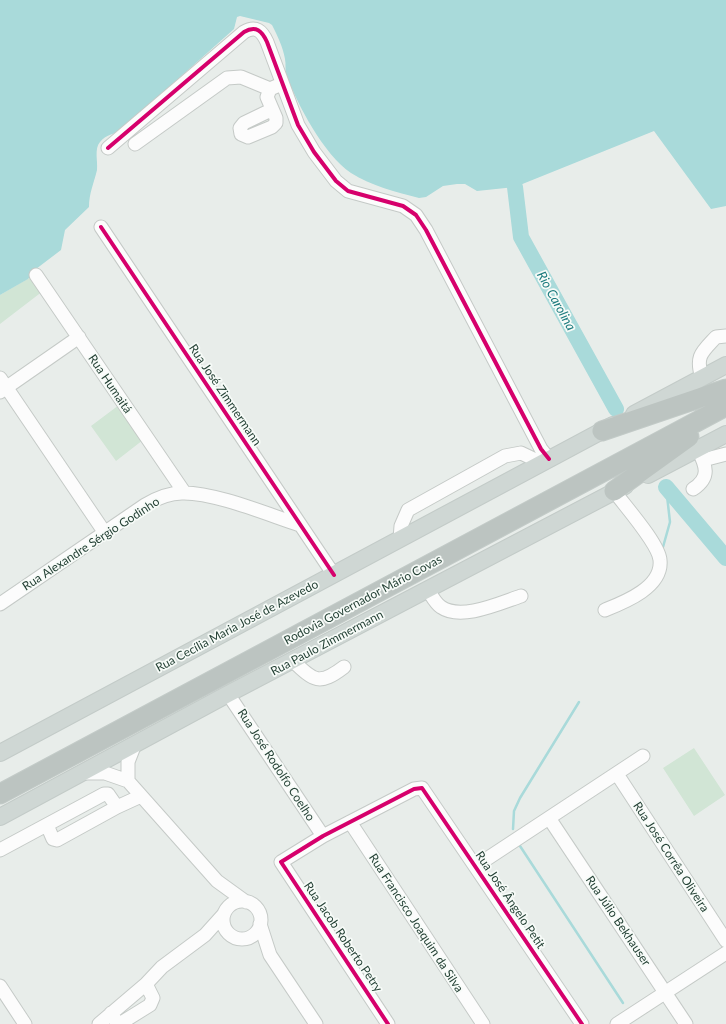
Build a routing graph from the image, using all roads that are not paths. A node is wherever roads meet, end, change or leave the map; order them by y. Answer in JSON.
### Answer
{"nodes":[{"id":1,"x":284,"y":86,"type":"junction"},
{"id":2,"x":270,"y":89,"type":"junction"},
{"id":3,"x":271,"y":110,"type":"dead end"},
{"id":4,"x":135,"y":144,"type":"dead end"},
{"id":5,"x":108,"y":148,"type":"dead end"},
{"id":6,"x":101,"y":226,"type":"dead end"},
{"id":7,"x":36,"y":274,"type":"dead end"},
{"id":8,"x":726,"y":336,"type":"edge"},
{"id":9,"x":79,"y":337,"type":"junction"},
{"id":10,"x":726,"y":365,"type":"edge"},
{"id":11,"x":702,"y":378,"type":"junction"},
{"id":12,"x":2,"y":386,"type":"edge"},
{"id":13,"x":726,"y":389,"type":"edge"},
{"id":14,"x":726,"y":392,"type":"edge"},
{"id":15,"x":726,"y":406,"type":"edge"},
{"id":16,"x":726,"y":410,"type":"edge"},
{"id":17,"x":602,"y":431,"type":"junction"},
{"id":18,"x":726,"y":434,"type":"edge"},
{"id":19,"x":700,"y":453,"type":"junction"},
{"id":20,"x":726,"y":454,"type":"edge"},
{"id":21,"x":546,"y":461,"type":"junction"},
{"id":22,"x":693,"y":489,"type":"dead end"},
{"id":23,"x":184,"y":492,"type":"junction"},
{"id":24,"x":614,"y":492,"type":"junction"},
{"id":25,"x":300,"y":525,"type":"junction"},
{"id":26,"x":105,"y":533,"type":"junction"},
{"id":27,"x":400,"y":539,"type":"junction"},
{"id":28,"x":334,"y":575,"type":"junction"},
{"id":29,"x":428,"y":590,"type":"junction"},
{"id":30,"x":521,"y":596,"type":"dead end"},
{"id":31,"x":0,"y":604,"type":"edge"},
{"id":32,"x":605,"y":610,"type":"dead end"},
{"id":33,"x":293,"y":661,"type":"junction"},
{"id":34,"x":344,"y":667,"type":"dead end"},
{"id":35,"x":228,"y":694,"type":"junction"},
{"id":36,"x":135,"y":744,"type":"junction"},
{"id":37,"x":0,"y":753,"type":"edge"},
{"id":38,"x":643,"y":756,"type":"dead end"},
{"id":39,"x":80,"y":773,"type":"junction"},
{"id":40,"x":617,"y":774,"type":"junction"},
{"id":41,"x":0,"y":780,"type":"edge"},
{"id":42,"x":128,"y":781,"type":"junction"},
{"id":43,"x":0,"y":794,"type":"edge"},
{"id":44,"x":141,"y":796,"type":"junction"},
{"id":45,"x":117,"y":807,"type":"junction"},
{"id":46,"x":0,"y":816,"type":"edge"},
{"id":47,"x":549,"y":818,"type":"junction"},
{"id":48,"x":350,"y":822,"type":"junction"},
{"id":49,"x":47,"y":825,"type":"junction"},
{"id":50,"x":323,"y":836,"type":"junction"},
{"id":51,"x":0,"y":850,"type":"edge"},
{"id":52,"x":476,"y":866,"type":"junction"},
{"id":53,"x":217,"y":881,"type":"junction"},
{"id":54,"x":246,"y":902,"type":"junction"},
{"id":55,"x":226,"y":911,"type":"junction"},
{"id":56,"x":260,"y":924,"type":"junction"},
{"id":57,"x":228,"y":934,"type":"junction"},
{"id":58,"x":205,"y":935,"type":"junction"},
{"id":59,"x":247,"y":938,"type":"junction"},
{"id":60,"x":726,"y":941,"type":"edge"},
{"id":61,"x":726,"y":953,"type":"edge"},
{"id":62,"x":270,"y":955,"type":"junction"},
{"id":63,"x":146,"y":984,"type":"junction"},
{"id":64,"x":0,"y":986,"type":"edge"},
{"id":65,"x":665,"y":993,"type":"junction"},
{"id":66,"x":111,"y":1013,"type":"junction"},
{"id":67,"x":25,"y":1024,"type":"edge"},
{"id":68,"x":99,"y":1024,"type":"edge"},
{"id":69,"x":316,"y":1024,"type":"edge"},
{"id":70,"x":388,"y":1024,"type":"edge"},
{"id":71,"x":483,"y":1024,"type":"edge"},
{"id":72,"x":582,"y":1024,"type":"edge"},
{"id":73,"x":617,"y":1024,"type":"edge"},
{"id":74,"x":686,"y":1024,"type":"edge"}],
"edges":[{"from":1,"to":2,"type":"street"},
{"from":1,"to":5,"type":"street"},
{"from":1,"to":21,"type":"street"},
{"from":2,"to":3,"type":"street"},
{"from":2,"to":4,"type":"street"},
{"from":6,"to":25,"type":"street","name":"Rua José Zimmermann"},
{"from":7,"to":9,"type":"street","name":"Rua Humaitá"},
{"from":8,"to":11,"type":"street"},
{"from":9,"to":12,"type":"street"},
{"from":9,"to":23,"type":"street","name":"Rua Humaitá"},
{"from":10,"to":11,"type":"main road","name":"Rua Cecília Maria José de Azevedo"},
{"from":11,"to":17,"type":"main road","name":"Rua Cecília Maria José de Azevedo"},
{"from":12,"to":26,"type":"street"},
{"from":13,"to":17,"type":"highway"},
{"from":14,"to":41,"type":"highway","name":"Rodovia Governador Mário Covas"},
{"from":15,"to":43,"type":"highway","name":"Rodovia Governador Mário Covas"},
{"from":16,"to":24,"type":"highway"},
{"from":17,"to":21,"type":"main road","name":"Rua Cecília Maria José de Azevedo"},
{"from":18,"to":19,"type":"main road","name":"Rua Paulo Zimmermann"},
{"from":19,"to":20,"type":"street"},
{"from":19,"to":22,"type":"street"},
{"from":19,"to":24,"type":"main road","name":"Rua Paulo Zimmermann"},
{"from":21,"to":27,"type":"main road","name":"Rua Cecília Maria José de Azevedo"},
{"from":21,"to":27,"type":"street"},
{"from":23,"to":25,"type":"street","name":"Rua Alexandre Sérgio Godinho"},
{"from":23,"to":26,"type":"street","name":"Rua Alexandre Sérgio Godinho"},
{"from":24,"to":29,"type":"main road","name":"Rua Paulo Zimmermann"},
{"from":24,"to":32,"type":"street"},
{"from":25,"to":28,"type":"street","name":"Rua José Zimmermann"},
{"from":26,"to":31,"type":"street","name":"Rua Alexandre Sérgio Godinho"},
{"from":27,"to":28,"type":"main road","name":"Rua Cecília Maria José de Azevedo"},
{"from":28,"to":37,"type":"main road","name":"Rua Cecília Maria José de Azevedo"},
{"from":29,"to":30,"type":"street"},
{"from":29,"to":33,"type":"main road","name":"Rua Paulo Zimmermann"},
{"from":33,"to":34,"type":"street"},
{"from":33,"to":35,"type":"main road","name":"Rua Paulo Zimmermann"},
{"from":35,"to":36,"type":"main road","name":"Rua Paulo Zimmermann"},
{"from":35,"to":50,"type":"street","name":"Rua José Rodolfo Coelho"},
{"from":36,"to":39,"type":"main road","name":"Rua Paulo Zimmermann"},
{"from":36,"to":42,"type":"street"},
{"from":38,"to":40,"type":"street"},
{"from":39,"to":42,"type":"street"},
{"from":39,"to":46,"type":"main road","name":"Rua Paulo Zimmermann"},
{"from":40,"to":47,"type":"street"},
{"from":40,"to":60,"type":"street","name":"Rua José Corrêa Oliveira"},
{"from":42,"to":44,"type":"street"},
{"from":44,"to":45,"type":"street"},
{"from":44,"to":53,"type":"street"},
{"from":45,"to":49,"type":"street"},
{"from":45,"to":49,"type":"street"},
{"from":47,"to":52,"type":"street"},
{"from":47,"to":65,"type":"street","name":"Rua Júlio Bekhauser"},
{"from":48,"to":50,"type":"street"},
{"from":48,"to":52,"type":"street","name":"Rua José Ângelo Petit"},
{"from":48,"to":71,"type":"street","name":"Rua Francisco Joaquim da Silva"},
{"from":49,"to":51,"type":"street"},
{"from":50,"to":70,"type":"street","name":"Rua Jacob Roberto Petry"},
{"from":52,"to":72,"type":"street","name":"Rua José Ângelo Petit"},
{"from":53,"to":54,"type":"street"},
{"from":53,"to":55,"type":"street"},
{"from":54,"to":55,"type":"street"},
{"from":54,"to":56,"type":"street"},
{"from":55,"to":57,"type":"street"},
{"from":55,"to":58,"type":"street"},
{"from":56,"to":59,"type":"street"},
{"from":56,"to":62,"type":"street"},
{"from":57,"to":58,"type":"street"},
{"from":57,"to":59,"type":"street"},
{"from":58,"to":63,"type":"street"},
{"from":59,"to":62,"type":"street"},
{"from":61,"to":65,"type":"street"},
{"from":62,"to":69,"type":"street"},
{"from":63,"to":66,"type":"street"},
{"from":63,"to":66,"type":"street"},
{"from":64,"to":67,"type":"street"},
{"from":65,"to":73,"type":"street"},
{"from":65,"to":74,"type":"street","name":"Rua Júlio Bekhauser"},
{"from":66,"to":68,"type":"street"}]}
